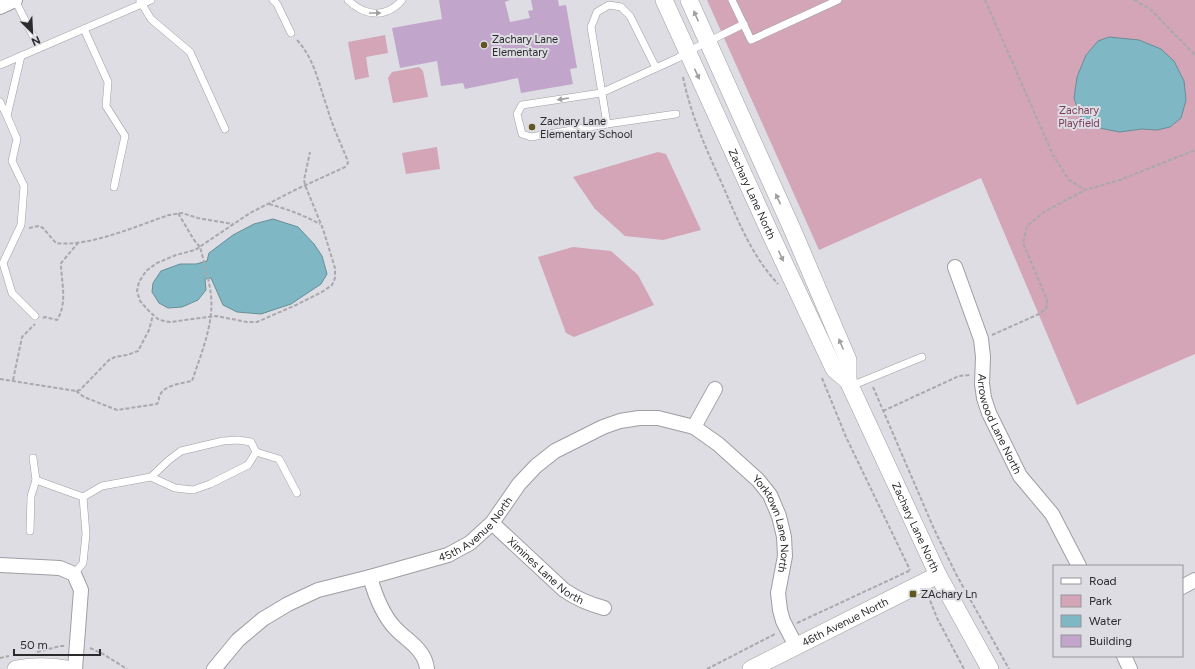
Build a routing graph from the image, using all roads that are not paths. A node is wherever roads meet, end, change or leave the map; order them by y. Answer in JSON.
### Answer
{"nodes":[{"id":1,"x":15,"y":0,"type":"edge"},
{"id":2,"x":151,"y":0,"type":"edge"},
{"id":3,"x":273,"y":0,"type":"edge"},
{"id":4,"x":348,"y":0,"type":"edge"},
{"id":5,"x":402,"y":0,"type":"edge"},
{"id":6,"x":664,"y":0,"type":"edge"},
{"id":7,"x":689,"y":0,"type":"edge"},
{"id":8,"x":732,"y":0,"type":"edge"},
{"id":9,"x":838,"y":0,"type":"edge"},
{"id":10,"x":140,"y":2,"type":"edge"},
{"id":11,"x":0,"y":7,"type":"edge"},
{"id":12,"x":744,"y":24,"type":"junction"},
{"id":13,"x":84,"y":29,"type":"junction"},
{"id":14,"x":291,"y":33,"type":"road end"},
{"id":15,"x":708,"y":42,"type":"junction"},
{"id":16,"x":39,"y":48,"type":"junction"},
{"id":17,"x":683,"y":55,"type":"junction"},
{"id":18,"x":21,"y":56,"type":"junction"},
{"id":19,"x":0,"y":65,"type":"edge"},
{"id":20,"x":656,"y":68,"type":"junction"},
{"id":21,"x":601,"y":93,"type":"junction"},
{"id":22,"x":0,"y":102,"type":"edge"},
{"id":23,"x":676,"y":114,"type":"dead end"},
{"id":24,"x":7,"y":116,"type":"junction"},
{"id":25,"x":607,"y":124,"type":"junction"},
{"id":26,"x":225,"y":130,"type":"dead end"},
{"id":27,"x":114,"y":187,"type":"dead end"},
{"id":28,"x":955,"y":267,"type":"dead end"},
{"id":29,"x":38,"y":319,"type":"road end"},
{"id":30,"x":922,"y":357,"type":"dead end"},
{"id":31,"x":850,"y":384,"type":"junction"},
{"id":32,"x":715,"y":389,"type":"dead end"},
{"id":33,"x":694,"y":427,"type":"junction"},
{"id":34,"x":256,"y":452,"type":"junction"},
{"id":35,"x":33,"y":458,"type":"dead end"},
{"id":36,"x":151,"y":477,"type":"junction"},
{"id":37,"x":36,"y":480,"type":"junction"},
{"id":38,"x":297,"y":492,"type":"dead end"},
{"id":39,"x":82,"y":497,"type":"junction"},
{"id":40,"x":492,"y":523,"type":"junction"},
{"id":41,"x":30,"y":531,"type":"dead end"},
{"id":42,"x":0,"y":565,"type":"edge"},
{"id":43,"x":1078,"y":565,"type":"edge"},
{"id":44,"x":74,"y":574,"type":"junction"},
{"id":45,"x":370,"y":577,"type":"junction"},
{"id":46,"x":931,"y":579,"type":"junction"},
{"id":47,"x":1195,"y":580,"type":"edge"},
{"id":48,"x":1183,"y":586,"type":"edge"},
{"id":49,"x":604,"y":608,"type":"dead end"},
{"id":50,"x":796,"y":646,"type":"junction"},
{"id":51,"x":1124,"y":657,"type":"edge"},
{"id":52,"x":16,"y":669,"type":"edge"},
{"id":53,"x":67,"y":669,"type":"edge"},
{"id":54,"x":75,"y":669,"type":"edge"},
{"id":55,"x":214,"y":669,"type":"edge"},
{"id":56,"x":427,"y":669,"type":"edge"},
{"id":57,"x":751,"y":669,"type":"edge"},
{"id":58,"x":990,"y":669,"type":"edge"},
{"id":59,"x":1130,"y":669,"type":"edge"}],
"edges":[{"from":1,"to":11,"type":"street"},
{"from":1,"to":16,"type":"lane"},
{"from":2,"to":10,"type":"lane"},
{"from":3,"to":14,"type":"lane"},
{"from":4,"to":5,"type":"lane","one_way":true},
{"from":6,"to":17,"type":"street","name":"Zachary Lane North"},
{"from":15,"to":7,"type":"street","name":"Zachary Lane North","one_way":true},
{"from":8,"to":12,"type":"lane"},
{"from":9,"to":12,"type":"lane"},
{"from":10,"to":13,"type":"lane"},
{"from":10,"to":26,"type":"lane"},
{"from":12,"to":15,"type":"lane"},
{"from":13,"to":16,"type":"lane"},
{"from":13,"to":27,"type":"lane"},
{"from":15,"to":17,"type":"lane"},
{"from":31,"to":15,"type":"street","name":"Zachary Lane North","one_way":true},
{"from":16,"to":18,"type":"lane"},
{"from":17,"to":20,"type":"lane"},
{"from":17,"to":31,"type":"street","name":"Zachary Lane North","one_way":true},
{"from":18,"to":19,"type":"lane"},
{"from":18,"to":24,"type":"lane"},
{"from":20,"to":21,"type":"lane"},
{"from":20,"to":21,"type":"lane"},
{"from":21,"to":25,"type":"lane"},
{"from":21,"to":25,"type":"lane","one_way":true},
{"from":22,"to":24,"type":"lane"},
{"from":23,"to":25,"type":"lane"},
{"from":24,"to":29,"type":"lane"},
{"from":28,"to":43,"type":"street","name":"Arrowood Lane North"},
{"from":30,"to":31,"type":"lane"},
{"from":31,"to":46,"type":"street","name":"Zachary Lane North"},
{"from":32,"to":33,"type":"street"},
{"from":33,"to":40,"type":"street","name":"45th Avenue North"},
{"from":33,"to":50,"type":"street","name":"Yorktown Lane North"},
{"from":34,"to":36,"type":"lane"},
{"from":34,"to":36,"type":"lane"},
{"from":34,"to":38,"type":"lane"},
{"from":35,"to":37,"type":"lane"},
{"from":36,"to":39,"type":"lane"},
{"from":37,"to":39,"type":"lane"},
{"from":37,"to":41,"type":"lane"},
{"from":39,"to":44,"type":"lane"},
{"from":40,"to":45,"type":"street","name":"45th Avenue North"},
{"from":40,"to":49,"type":"street","name":"Ximines Lane North"},
{"from":42,"to":44,"type":"street"},
{"from":44,"to":54,"type":"street"},
{"from":45,"to":55,"type":"street","name":"45th Avenue North"},
{"from":45,"to":56,"type":"street"},
{"from":46,"to":50,"type":"street","name":"46th Avenue North"},
{"from":46,"to":58,"type":"street","name":"Zachary Lane North"},
{"from":47,"to":48,"type":"street"},
{"from":50,"to":57,"type":"street","name":"46th Avenue North"},
{"from":51,"to":59,"type":"street"},
{"from":52,"to":53,"type":"street"}]}
